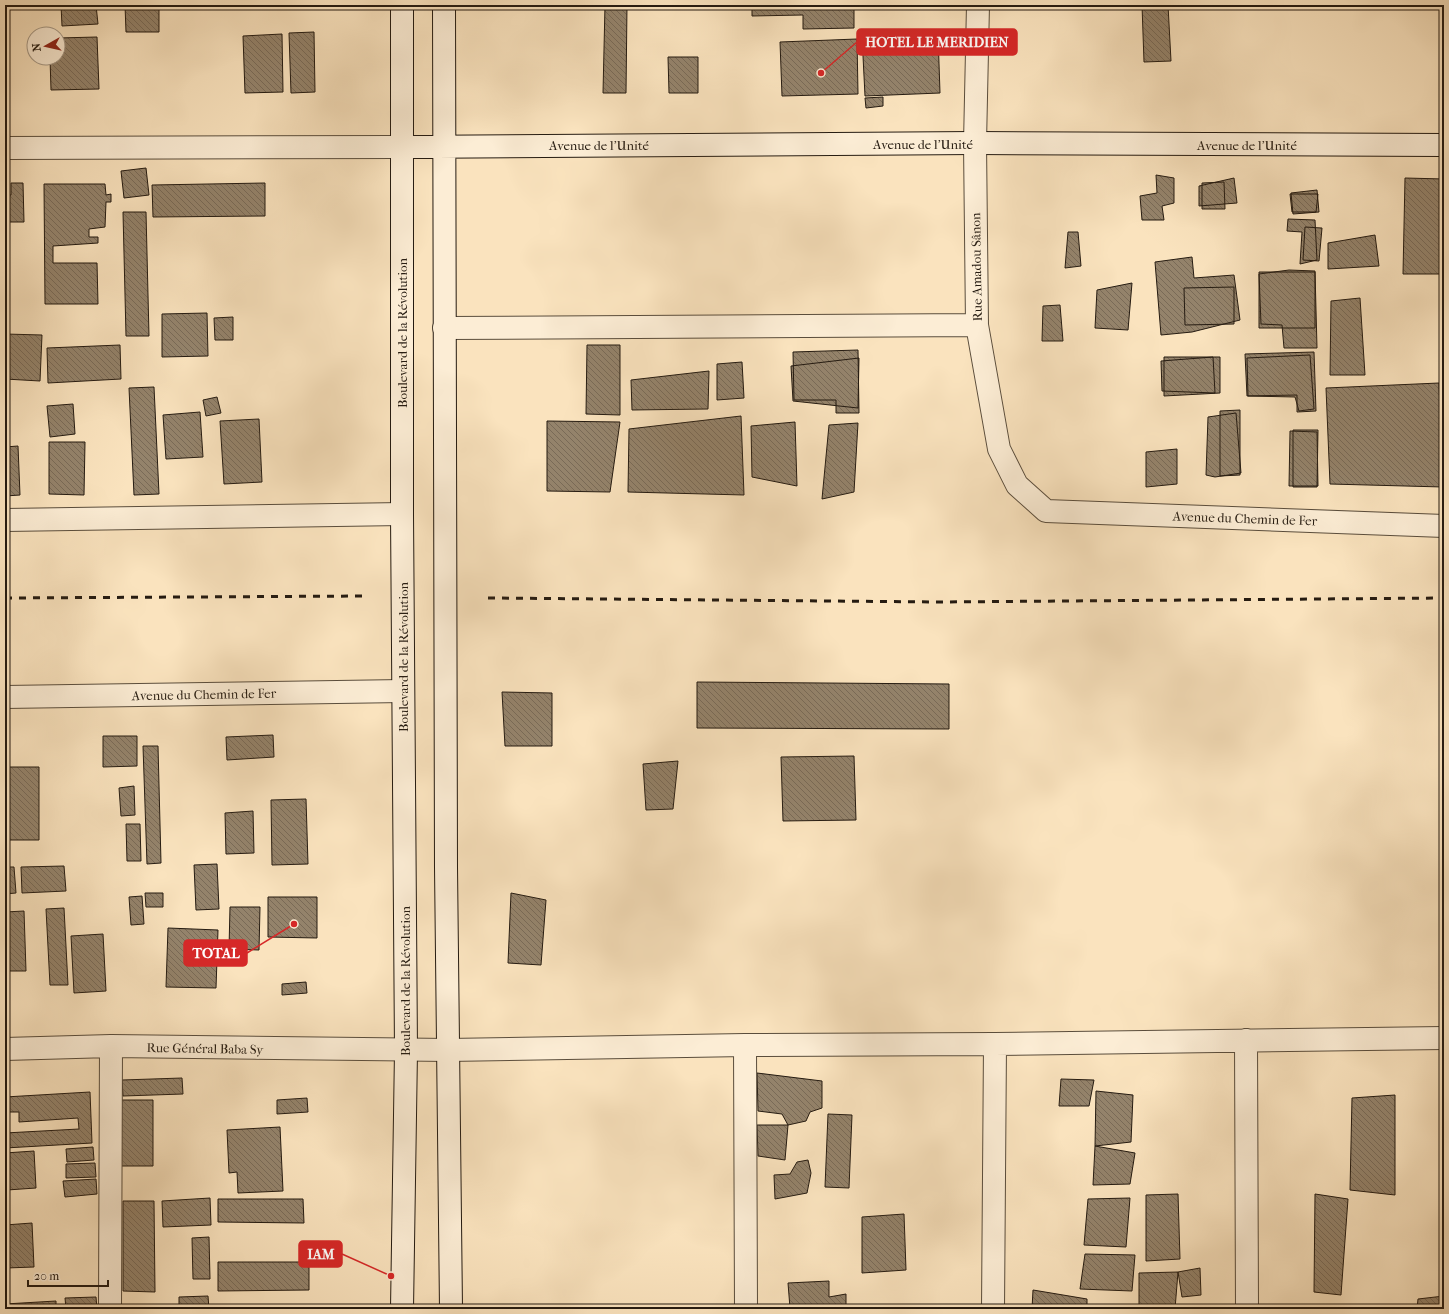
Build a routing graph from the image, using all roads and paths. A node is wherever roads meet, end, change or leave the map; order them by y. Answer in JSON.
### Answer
{"nodes":[{"id":1,"x":402,"y":5,"type":"edge"},
{"id":2,"x":444,"y":5,"type":"edge"},
{"id":3,"x":978,"y":5,"type":"edge"},
{"id":4,"x":975,"y":143,"type":"junction"},
{"id":5,"x":1444,"y":145,"type":"edge"},
{"id":6,"x":444,"y":146,"type":"junction"},
{"id":7,"x":401,"y":147,"type":"junction"},
{"id":8,"x":5,"y":148,"type":"edge"},
{"id":9,"x":977,"y":325,"type":"junction"},
{"id":10,"x":444,"y":328,"type":"junction"},
{"id":11,"x":1046,"y":511,"type":"joint"},
{"id":12,"x":402,"y":514,"type":"junction"},
{"id":13,"x":5,"y":520,"type":"edge"},
{"id":14,"x":1444,"y":526,"type":"edge"},
{"id":15,"x":403,"y":691,"type":"junction"},
{"id":16,"x":5,"y":697,"type":"edge"},
{"id":17,"x":1444,"y":1038,"type":"edge"},
{"id":18,"x":1246,"y":1040,"type":"junction"},
{"id":19,"x":995,"y":1044,"type":"junction"},
{"id":20,"x":745,"y":1045,"type":"junction"},
{"id":21,"x":111,"y":1046,"type":"junction"},
{"id":22,"x":5,"y":1049,"type":"edge"},
{"id":23,"x":448,"y":1050,"type":"junction"},
{"id":24,"x":406,"y":1051,"type":"junction"},
{"id":25,"x":110,"y":1309,"type":"edge"},
{"id":26,"x":402,"y":1309,"type":"edge"},
{"id":27,"x":451,"y":1309,"type":"edge"},
{"id":28,"x":746,"y":1309,"type":"edge"},
{"id":29,"x":993,"y":1309,"type":"edge"},
{"id":30,"x":1247,"y":1309,"type":"edge"}],
"edges":[{"from":1,"to":7,"type":"street","name":"Boulevard de la Révolution"},
{"from":2,"to":6,"type":"street"},
{"from":3,"to":4,"type":"street","name":"Rue Amadou Sânon"},
{"from":4,"to":5,"type":"street","name":"Avenue de l'Unité"},
{"from":4,"to":6,"type":"street","name":"Avenue de l'Unité"},
{"from":4,"to":9,"type":"street","name":"Rue Amadou Sânon"},
{"from":6,"to":7,"type":"street","name":"Avenue de l'Unité"},
{"from":6,"to":10,"type":"street"},
{"from":7,"to":8,"type":"street","name":"Avenue de l'Unité"},
{"from":7,"to":12,"type":"street","name":"Boulevard de la Révolution"},
{"from":9,"to":10,"type":"street"},
{"from":9,"to":11,"type":"street","name":"Rue Amadou Sânon"},
{"from":10,"to":23,"type":"street"},
{"from":11,"to":14,"type":"street","name":"Avenue du Chemin de Fer"},
{"from":12,"to":13,"type":"street"},
{"from":12,"to":15,"type":"street","name":"Boulevard de la Révolution"},
{"from":15,"to":16,"type":"street","name":"Avenue du Chemin de Fer"},
{"from":15,"to":24,"type":"street","name":"Boulevard de la Révolution"},
{"from":17,"to":18,"type":"street","name":"Rue Général Baba Sy"},
{"from":18,"to":19,"type":"street","name":"Rue Général Baba Sy"},
{"from":18,"to":30,"type":"street"},
{"from":19,"to":20,"type":"street","name":"Rue Général Baba Sy"},
{"from":19,"to":29,"type":"street"},
{"from":20,"to":23,"type":"street","name":"Rue Général Baba Sy"},
{"from":20,"to":28,"type":"street"},
{"from":21,"to":22,"type":"street","name":"Rue Général Baba Sy"},
{"from":21,"to":24,"type":"street","name":"Rue Général Baba Sy"},
{"from":21,"to":25,"type":"street"},
{"from":23,"to":24,"type":"street","name":"Rue Général Baba Sy"},
{"from":23,"to":27,"type":"street"},
{"from":24,"to":26,"type":"street","name":"Boulevard de la Révolution"}]}
